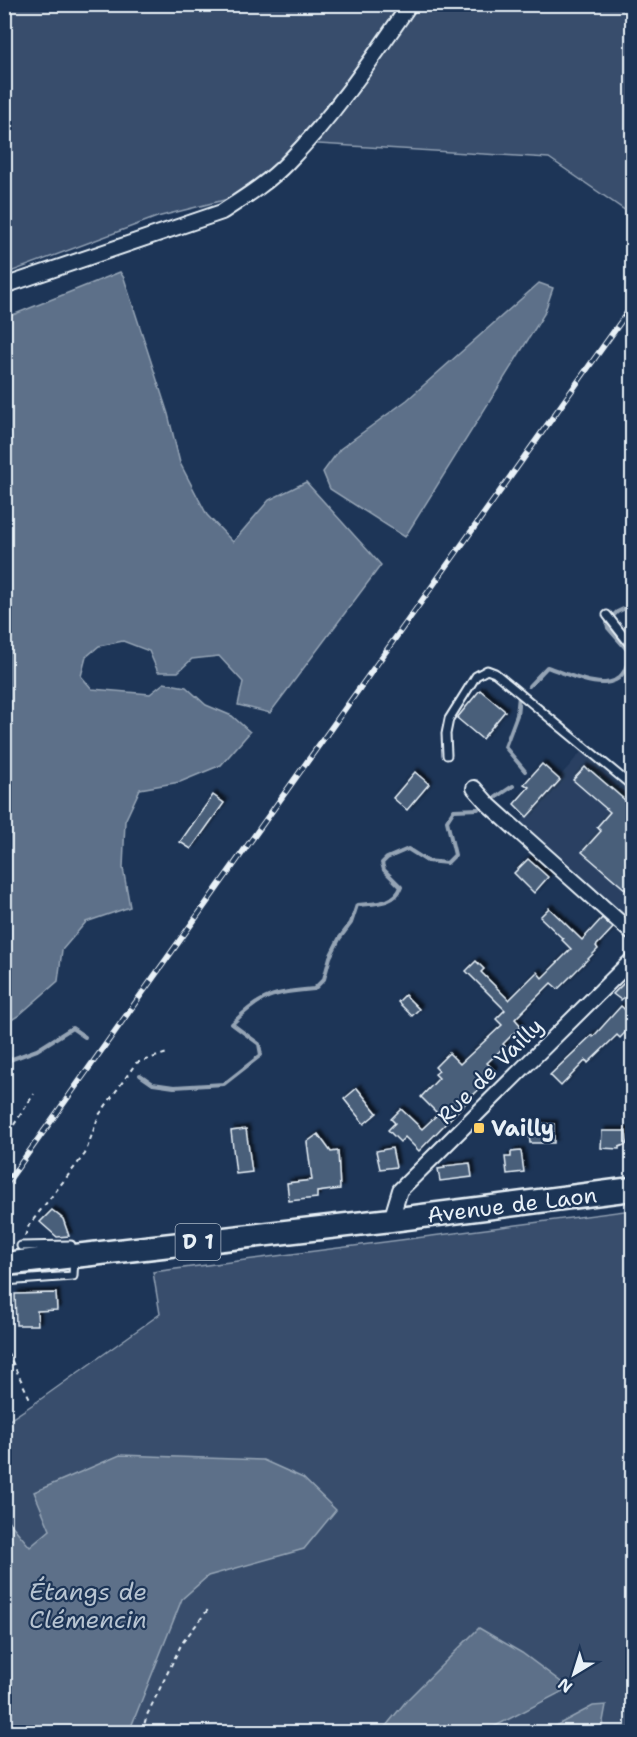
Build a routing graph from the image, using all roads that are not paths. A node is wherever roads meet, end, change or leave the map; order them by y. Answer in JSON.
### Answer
{"nodes":[{"id":1,"x":410,"y":4,"type":"edge"},
{"id":2,"x":4,"y":286,"type":"edge"},
{"id":3,"x":607,"y":615,"type":"dead end"},
{"id":4,"x":633,"y":647,"type":"edge"},
{"id":5,"x":447,"y":755,"type":"dead end"},
{"id":6,"x":633,"y":786,"type":"edge"},
{"id":7,"x":474,"y":788,"type":"dead end"},
{"id":8,"x":633,"y":933,"type":"edge"},
{"id":9,"x":633,"y":960,"type":"edge"},
{"id":10,"x":633,"y":1189,"type":"edge"},
{"id":11,"x":391,"y":1220,"type":"junction"},
{"id":12,"x":21,"y":1246,"type":"road end"},
{"id":13,"x":74,"y":1256,"type":"junction"},
{"id":14,"x":4,"y":1264,"type":"edge"},
{"id":15,"x":4,"y":1281,"type":"edge"}],
"edges":[{"from":1,"to":2,"type":"street"},
{"from":3,"to":4,"type":"lane"},
{"from":5,"to":6,"type":"lane"},
{"from":7,"to":8,"type":"street"},
{"from":9,"to":11,"type":"street","name":"Rue de Vailly"},
{"from":10,"to":11,"type":"main road","name":"Avenue de Laon","number":"D 1"},
{"from":11,"to":13,"type":"main road","number":"D 1"},
{"from":12,"to":13,"type":"lane"},
{"from":13,"to":14,"type":"main road","number":"D 1"},
{"from":13,"to":15,"type":"lane"}]}
